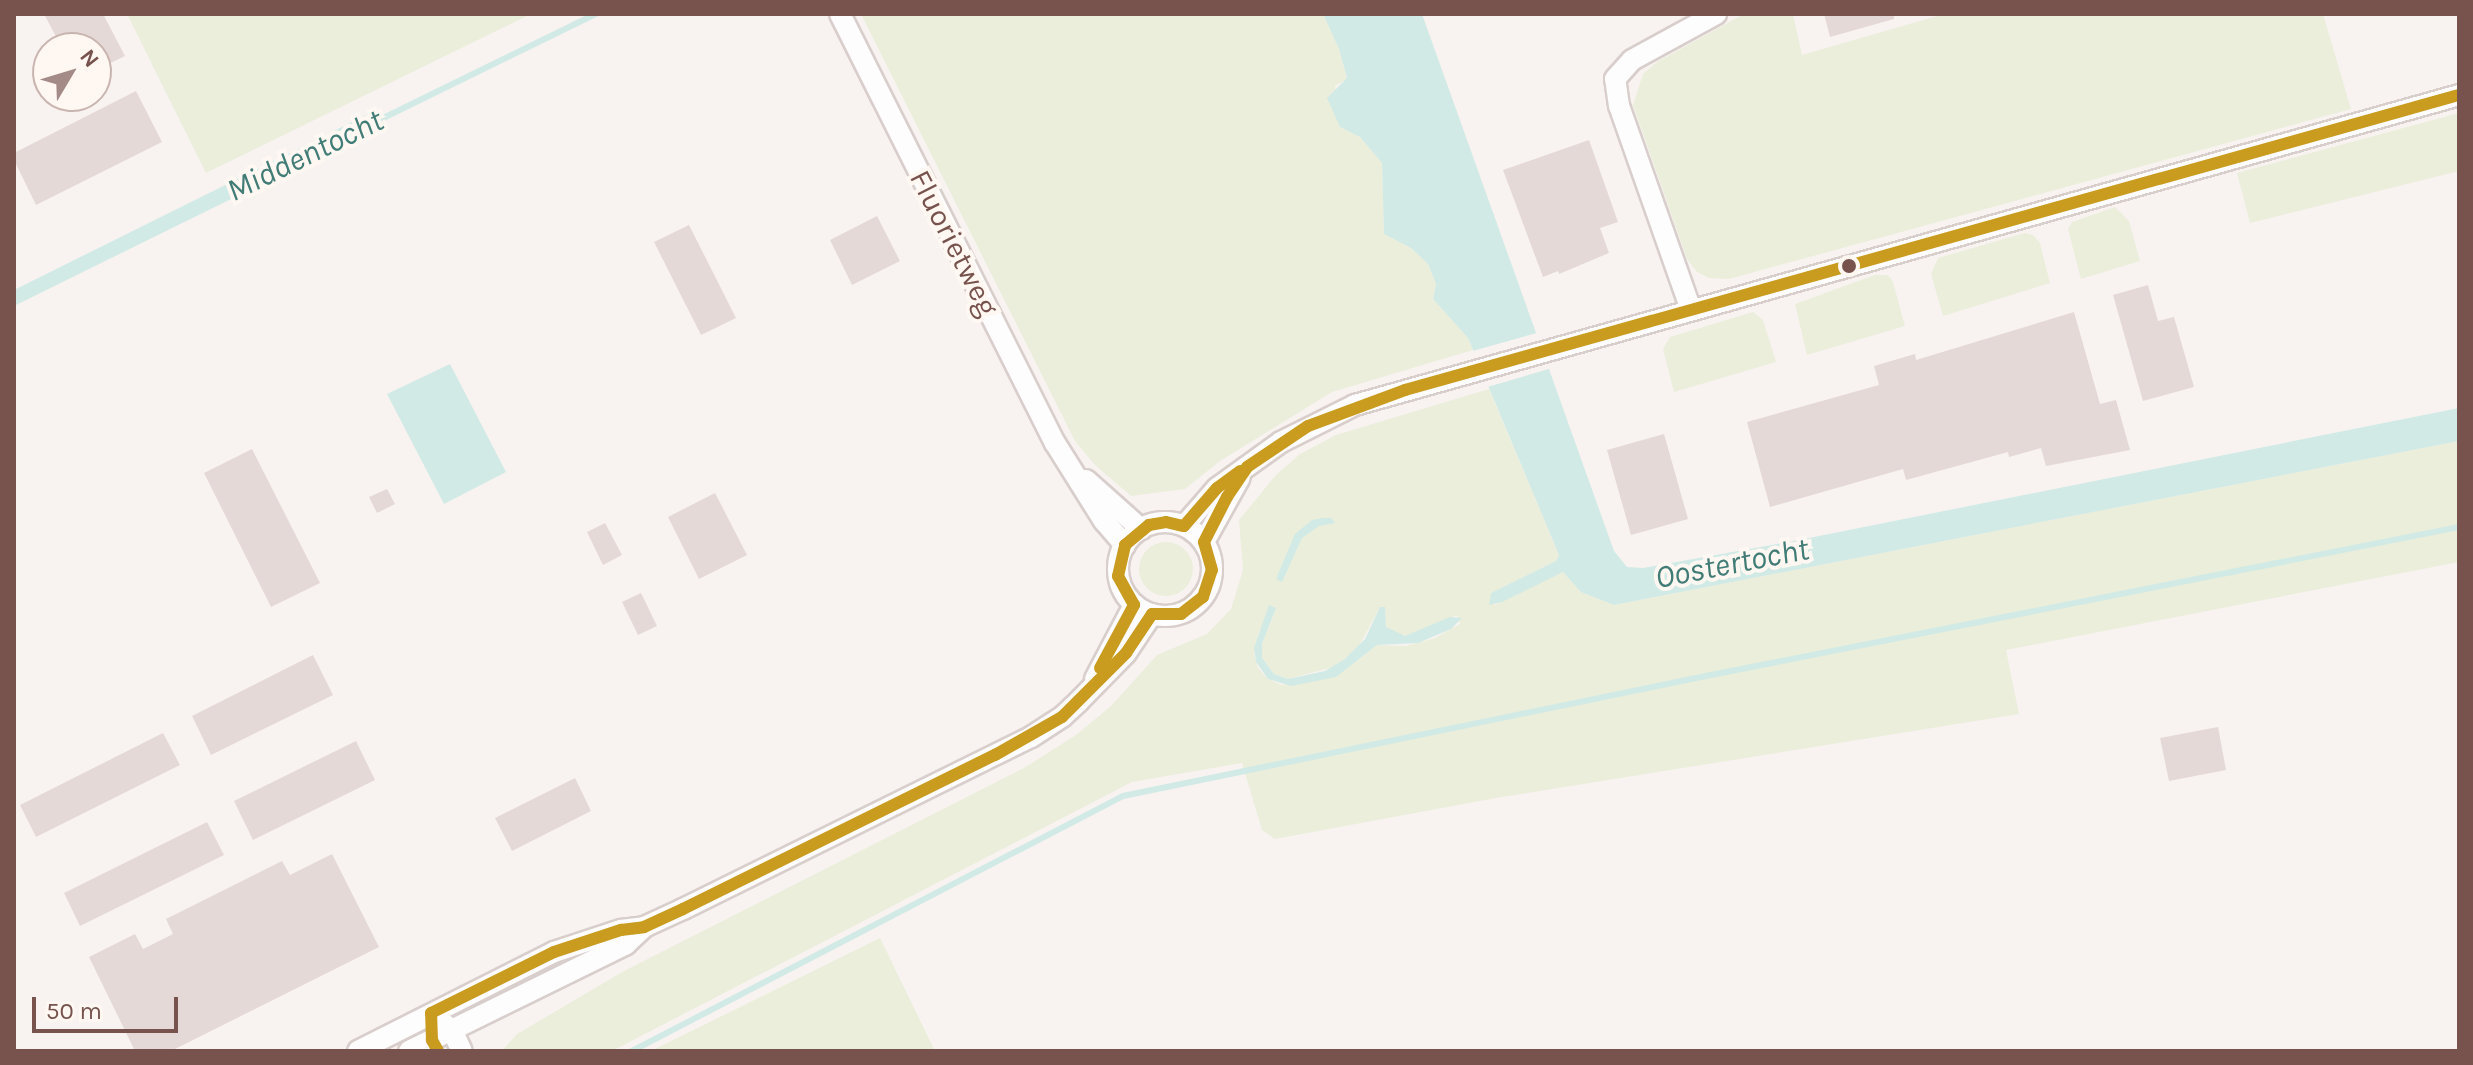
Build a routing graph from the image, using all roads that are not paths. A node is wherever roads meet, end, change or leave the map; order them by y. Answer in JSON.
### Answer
{"nodes":[{"id":1,"x":840,"y":14,"type":"edge"},
{"id":2,"x":1716,"y":14,"type":"edge"},
{"id":3,"x":2459,"y":95,"type":"edge"},
{"id":4,"x":1691,"y":310,"type":"junction"},
{"id":5,"x":1247,"y":467,"type":"junction"},
{"id":6,"x":1073,"y":470,"type":"junction"},
{"id":7,"x":1184,"y":526,"type":"junction"},
{"id":8,"x":1141,"y":529,"type":"junction"},
{"id":9,"x":1204,"y":542,"type":"junction"},
{"id":10,"x":1125,"y":545,"type":"junction"},
{"id":11,"x":1143,"y":610,"type":"junction"},
{"id":12,"x":644,"y":927,"type":"junction"},
{"id":13,"x":431,"y":1013,"type":"junction"},
{"id":14,"x":452,"y":1030,"type":"junction"},
{"id":15,"x":435,"y":1046,"type":"edge"},
{"id":16,"x":358,"y":1051,"type":"edge"},
{"id":17,"x":409,"y":1051,"type":"edge"},
{"id":18,"x":462,"y":1051,"type":"edge"}],
"edges":[{"from":1,"to":6,"type":"street","name":"Fluorietweg"},
{"from":2,"to":4,"type":"street"},
{"from":3,"to":4,"type":"street"},
{"from":4,"to":5,"type":"street"},
{"from":5,"to":7,"type":"street"},
{"from":5,"to":9,"type":"street"},
{"from":6,"to":8,"type":"street","name":"Fluorietweg"},
{"from":6,"to":10,"type":"street","name":"Fluorietweg"},
{"from":7,"to":8,"type":"street"},
{"from":7,"to":9,"type":"street"},
{"from":8,"to":10,"type":"street"},
{"from":9,"to":11,"type":"street"},
{"from":10,"to":11,"type":"street"},
{"from":11,"to":12,"type":"street"},
{"from":12,"to":13,"type":"street"},
{"from":12,"to":14,"type":"street"},
{"from":13,"to":14,"type":"street"},
{"from":13,"to":15,"type":"street"},
{"from":13,"to":16,"type":"street"},
{"from":14,"to":15,"type":"street"},
{"from":14,"to":18,"type":"street"},
{"from":15,"to":17,"type":"street"}]}
